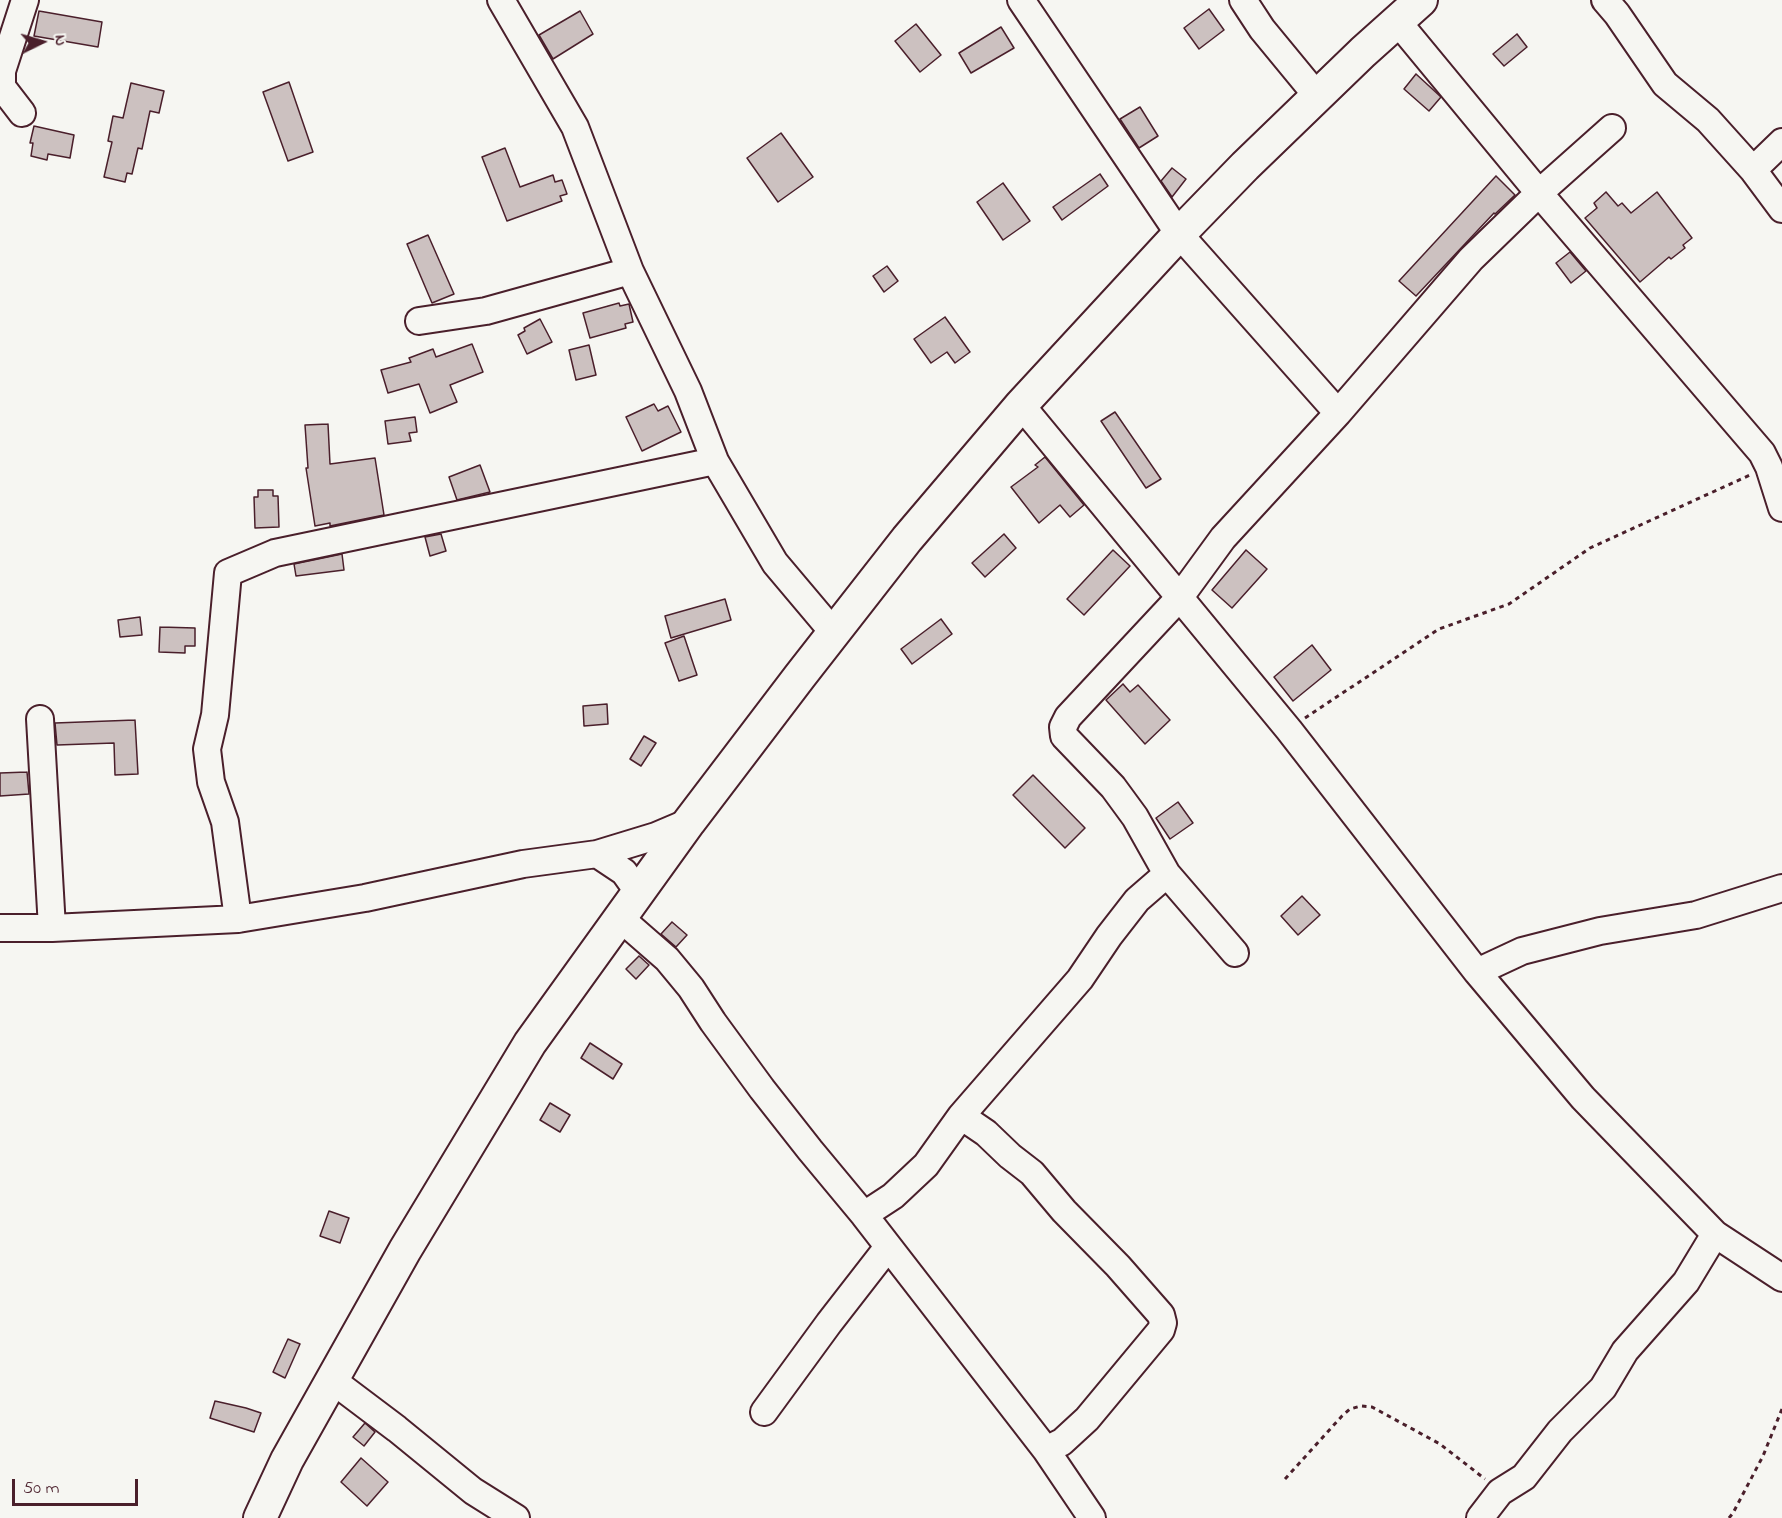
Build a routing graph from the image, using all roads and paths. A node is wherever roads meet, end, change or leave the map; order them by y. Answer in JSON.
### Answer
{"nodes":[{"id":1,"x":25,"y":0,"type":"edge"},
{"id":2,"x":501,"y":0,"type":"edge"},
{"id":3,"x":1021,"y":0,"type":"edge"},
{"id":4,"x":1243,"y":0,"type":"edge"},
{"id":5,"x":1421,"y":0,"type":"edge"},
{"id":6,"x":1605,"y":0,"type":"edge"},
{"id":7,"x":1396,"y":21,"type":"junction"},
{"id":8,"x":1318,"y":97,"type":"junction"},
{"id":9,"x":22,"y":113,"type":"dead end"},
{"id":10,"x":1612,"y":128,"type":"dead end"},
{"id":11,"x":1782,"y":142,"type":"edge"},
{"id":12,"x":1753,"y":170,"type":"junction"},
{"id":13,"x":1539,"y":193,"type":"junction"},
{"id":14,"x":1782,"y":209,"type":"edge"},
{"id":15,"x":1179,"y":234,"type":"junction"},
{"id":16,"x":630,"y":271,"type":"junction"},
{"id":17,"x":419,"y":321,"type":"dead end"},
{"id":18,"x":1021,"y":405,"type":"junction"},
{"id":19,"x":1338,"y":413,"type":"junction"},
{"id":20,"x":715,"y":461,"type":"junction"},
{"id":21,"x":1775,"y":466,"type":"edge"},
{"id":22,"x":1782,"y":508,"type":"edge"},
{"id":23,"x":1180,"y":597,"type":"junction"},
{"id":24,"x":834,"y":633,"type":"junction"},
{"id":25,"x":40,"y":718,"type":"dead end"},
{"id":26,"x":1289,"y":730,"type":"junction"},
{"id":27,"x":689,"y":822,"type":"junction"},
{"id":28,"x":597,"y":854,"type":"junction"},
{"id":29,"x":1167,"y":874,"type":"junction"},
{"id":30,"x":1782,"y":888,"type":"edge"},
{"id":31,"x":639,"y":892,"type":"junction"},
{"id":32,"x":620,"y":918,"type":"junction"},
{"id":33,"x":238,"y":919,"type":"junction"},
{"id":34,"x":0,"y":928,"type":"edge"},
{"id":35,"x":52,"y":928,"type":"junction"},
{"id":36,"x":1235,"y":953,"type":"dead end"},
{"id":37,"x":1477,"y":972,"type":"junction"},
{"id":38,"x":961,"y":1116,"type":"junction"},
{"id":39,"x":864,"y":1215,"type":"junction"},
{"id":40,"x":1715,"y":1234,"type":"junction"},
{"id":41,"x":888,"y":1247,"type":"junction"},
{"id":42,"x":1782,"y":1278,"type":"edge"},
{"id":43,"x":332,"y":1380,"type":"junction"},
{"id":44,"x":1782,"y":1409,"type":"edge"},
{"id":45,"x":764,"y":1412,"type":"dead end"},
{"id":46,"x":1046,"y":1450,"type":"junction"},
{"id":47,"x":1285,"y":1479,"type":"dead end"},
{"id":48,"x":1500,"y":1492,"type":"junction"},
{"id":49,"x":260,"y":1518,"type":"edge"},
{"id":50,"x":516,"y":1518,"type":"edge"},
{"id":51,"x":1092,"y":1518,"type":"edge"},
{"id":52,"x":1480,"y":1518,"type":"edge"},
{"id":53,"x":1729,"y":1518,"type":"edge"}],
"edges":[{"from":1,"to":9,"type":"street"},
{"from":2,"to":16,"type":"street"},
{"from":3,"to":15,"type":"street"},
{"from":4,"to":8,"type":"street"},
{"from":5,"to":7,"type":"main road"},
{"from":6,"to":12,"type":"street"},
{"from":7,"to":8,"type":"main road"},
{"from":7,"to":13,"type":"street"},
{"from":8,"to":15,"type":"main road"},
{"from":10,"to":13,"type":"street"},
{"from":11,"to":12,"type":"street"},
{"from":12,"to":14,"type":"street"},
{"from":13,"to":19,"type":"street"},
{"from":13,"to":21,"type":"street"},
{"from":15,"to":18,"type":"main road"},
{"from":15,"to":19,"type":"street"},
{"from":16,"to":17,"type":"street"},
{"from":16,"to":20,"type":"street"},
{"from":18,"to":23,"type":"street"},
{"from":18,"to":24,"type":"main road"},
{"from":19,"to":23,"type":"street"},
{"from":20,"to":24,"type":"street"},
{"from":20,"to":33,"type":"street"},
{"from":21,"to":22,"type":"street"},
{"from":21,"to":26,"type":"path"},
{"from":23,"to":26,"type":"street"},
{"from":23,"to":29,"type":"street"},
{"from":24,"to":27,"type":"main road"},
{"from":25,"to":35,"type":"street"},
{"from":26,"to":37,"type":"street"},
{"from":27,"to":28,"type":"street"},
{"from":27,"to":31,"type":"main road"},
{"from":28,"to":31,"type":"street"},
{"from":28,"to":33,"type":"street"},
{"from":29,"to":36,"type":"street"},
{"from":29,"to":38,"type":"street"},
{"from":30,"to":37,"type":"street"},
{"from":31,"to":32,"type":"main road"},
{"from":32,"to":39,"type":"street"},
{"from":32,"to":43,"type":"main road"},
{"from":33,"to":35,"type":"street"},
{"from":34,"to":35,"type":"street"},
{"from":37,"to":40,"type":"street"},
{"from":38,"to":39,"type":"street"},
{"from":38,"to":46,"type":"street"},
{"from":39,"to":41,"type":"street"},
{"from":40,"to":42,"type":"street"},
{"from":40,"to":48,"type":"street"},
{"from":41,"to":45,"type":"street"},
{"from":41,"to":46,"type":"street"},
{"from":43,"to":49,"type":"main road"},
{"from":43,"to":50,"type":"street"},
{"from":44,"to":53,"type":"path"},
{"from":46,"to":51,"type":"street"},
{"from":47,"to":48,"type":"path"},
{"from":48,"to":52,"type":"street"}]}
